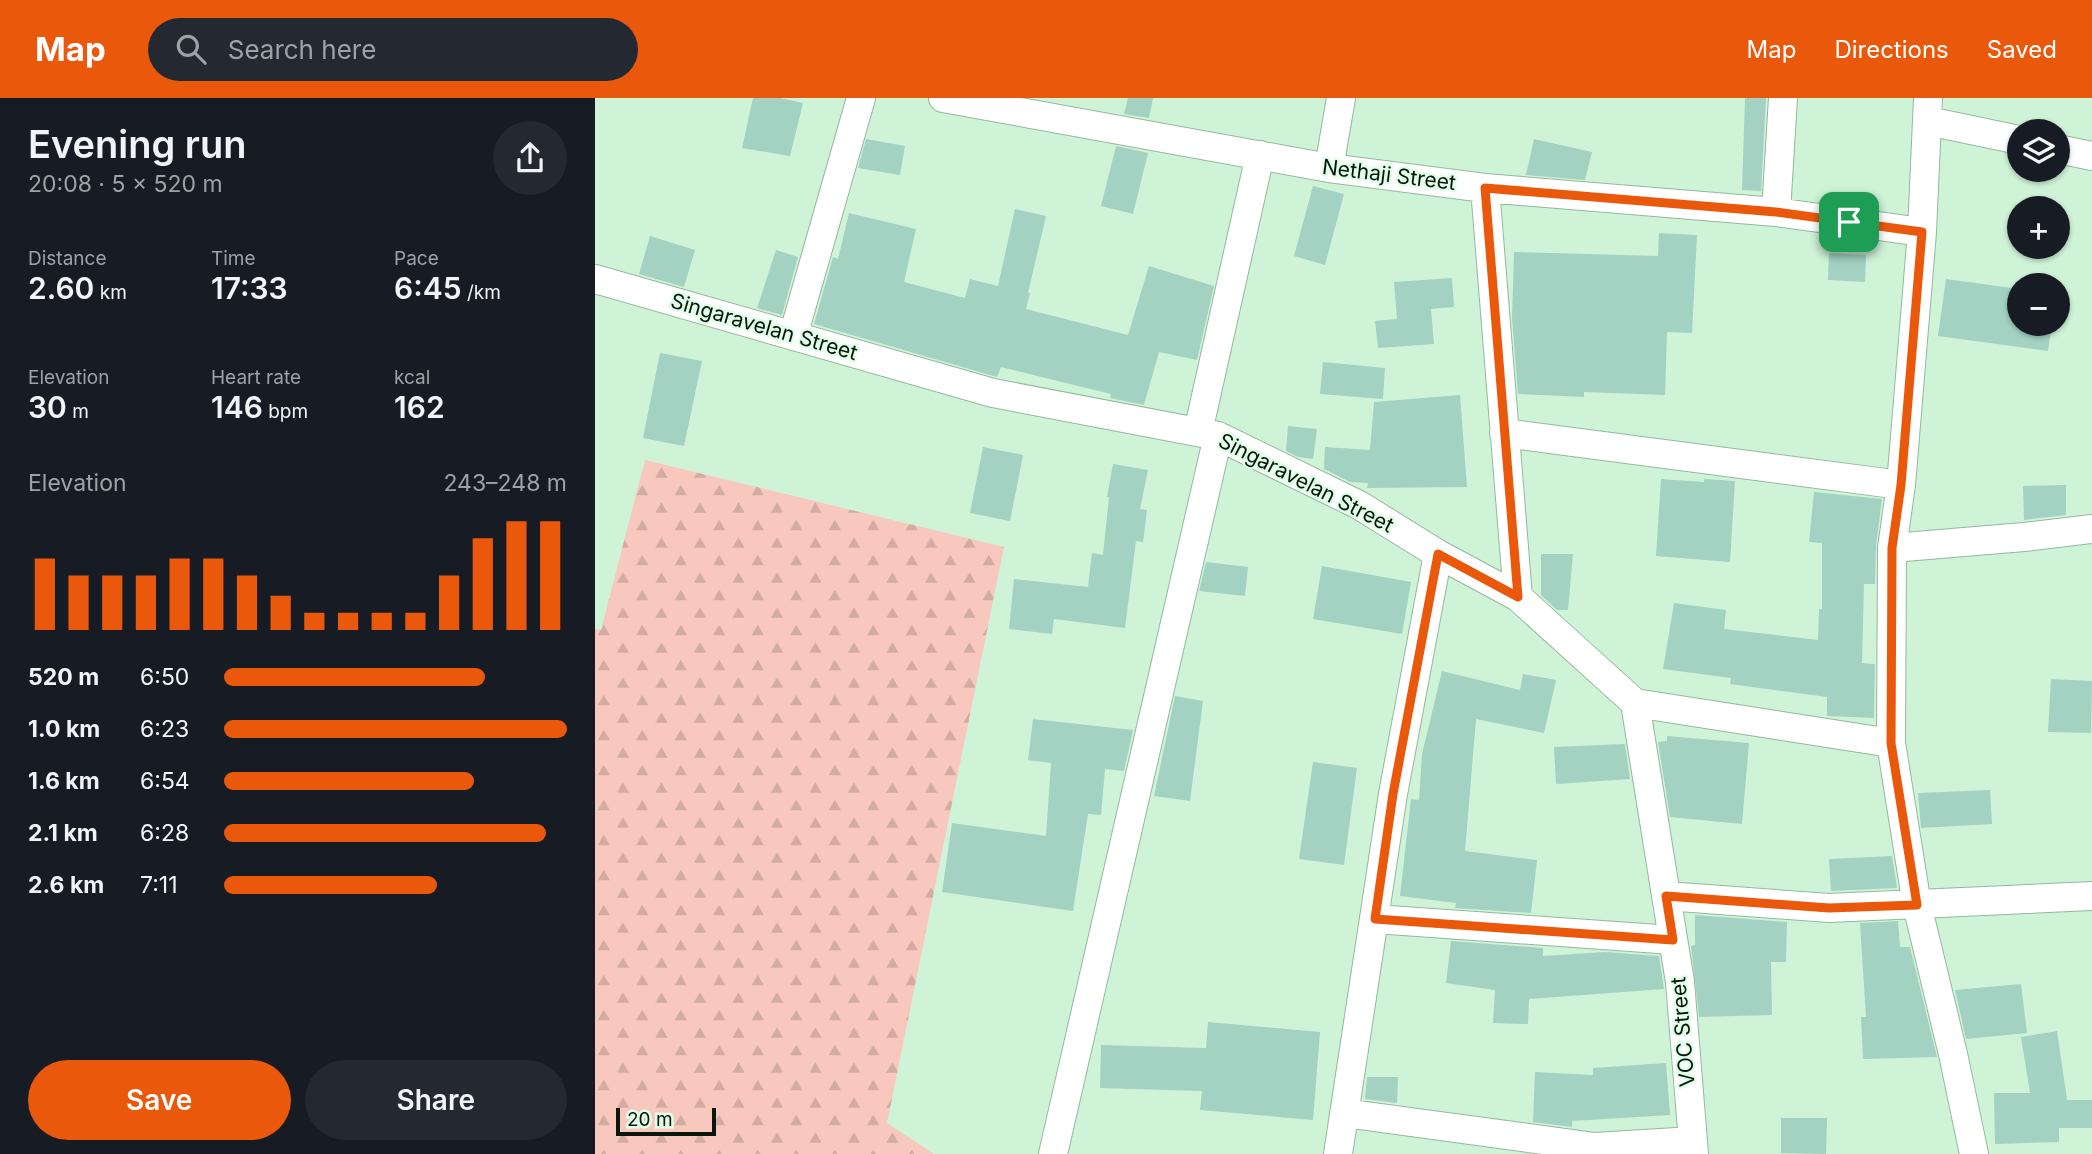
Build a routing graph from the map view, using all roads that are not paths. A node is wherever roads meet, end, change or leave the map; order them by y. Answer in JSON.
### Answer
{"nodes":[{"id":1,"x":861,"y":98,"type":"edge"},
{"id":2,"x":943,"y":98,"type":"edge"},
{"id":3,"x":1341,"y":98,"type":"edge"},
{"id":4,"x":1783,"y":98,"type":"edge"},
{"id":5,"x":1928,"y":110,"type":"edge"},
{"id":6,"x":2007,"y":137,"type":"edge"},
{"id":7,"x":2070,"y":151,"type":"edge"},
{"id":8,"x":1260,"y":155,"type":"junction"},
{"id":9,"x":2092,"y":156,"type":"edge"},
{"id":10,"x":1329,"y":168,"type":"junction"},
{"id":11,"x":1485,"y":188,"type":"junction"},
{"id":12,"x":1776,"y":212,"type":"junction"},
{"id":13,"x":1922,"y":232,"type":"junction"},
{"id":14,"x":595,"y":279,"type":"edge"},
{"id":15,"x":793,"y":335,"type":"junction"},
{"id":16,"x":1504,"y":433,"type":"junction"},
{"id":17,"x":1208,"y":434,"type":"junction"},
{"id":18,"x":1901,"y":485,"type":"junction"},
{"id":19,"x":2092,"y":529,"type":"edge"},
{"id":20,"x":1892,"y":548,"type":"junction"},
{"id":21,"x":1438,"y":554,"type":"junction"},
{"id":22,"x":1518,"y":597,"type":"junction"},
{"id":23,"x":1635,"y":703,"type":"junction"},
{"id":24,"x":1891,"y":743,"type":"junction"},
{"id":25,"x":2092,"y":895,"type":"edge"},
{"id":26,"x":1666,"y":896,"type":"junction"},
{"id":27,"x":1917,"y":905,"type":"junction"},
{"id":28,"x":1375,"y":919,"type":"junction"},
{"id":29,"x":1673,"y":940,"type":"junction"},
{"id":30,"x":1344,"y":1113,"type":"junction"},
{"id":31,"x":1693,"y":1147,"type":"edge"},
{"id":32,"x":1053,"y":1154,"type":"edge"},
{"id":33,"x":1338,"y":1154,"type":"edge"},
{"id":34,"x":1974,"y":1154,"type":"edge"}],
"edges":[{"from":1,"to":15,"type":"street"},
{"from":2,"to":8,"type":"street","name":"Nethaji Street"},
{"from":3,"to":10,"type":"street"},
{"from":4,"to":12,"type":"street"},
{"from":5,"to":6,"type":"street"},
{"from":5,"to":13,"type":"street"},
{"from":7,"to":9,"type":"street"},
{"from":8,"to":10,"type":"street","name":"Nethaji Street"},
{"from":8,"to":17,"type":"street"},
{"from":10,"to":11,"type":"street","name":"Nethaji Street"},
{"from":11,"to":12,"type":"street","name":"Nethaji Street"},
{"from":11,"to":16,"type":"street"},
{"from":12,"to":13,"type":"street","name":"Nethaji Street"},
{"from":13,"to":18,"type":"street"},
{"from":14,"to":15,"type":"street","name":"Singaravelan Street"},
{"from":15,"to":17,"type":"street","name":"Singaravelan Street"},
{"from":16,"to":18,"type":"street"},
{"from":16,"to":22,"type":"street"},
{"from":17,"to":21,"type":"street","name":"Singaravelan Street"},
{"from":17,"to":32,"type":"street"},
{"from":18,"to":20,"type":"street"},
{"from":19,"to":20,"type":"street"},
{"from":20,"to":24,"type":"street"},
{"from":21,"to":22,"type":"street","name":"Singaravelan Street"},
{"from":21,"to":28,"type":"street"},
{"from":22,"to":23,"type":"street","name":"Singaravelan Street"},
{"from":23,"to":24,"type":"street"},
{"from":23,"to":26,"type":"street","name":"VOC Street"},
{"from":24,"to":27,"type":"street"},
{"from":25,"to":27,"type":"street"},
{"from":26,"to":27,"type":"street"},
{"from":26,"to":29,"type":"street","name":"VOC Street"},
{"from":27,"to":34,"type":"street"},
{"from":28,"to":29,"type":"street"},
{"from":28,"to":30,"type":"street"},
{"from":29,"to":31,"type":"street","name":"VOC Street"},
{"from":30,"to":31,"type":"street"},
{"from":30,"to":33,"type":"street"}]}
